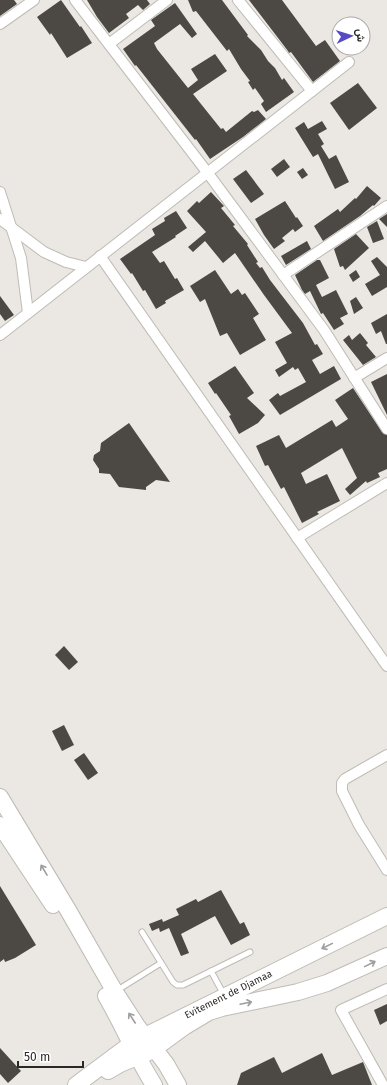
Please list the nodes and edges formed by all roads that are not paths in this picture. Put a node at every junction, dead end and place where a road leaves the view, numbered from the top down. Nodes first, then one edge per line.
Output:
1 (34, 0) edge
2 (75, 0) edge
3 (167, 0) edge
4 (238, 0) edge
5 (0, 24) edge
6 (109, 44) junction
7 (349, 62) dead end
8 (312, 91) junction
9 (208, 172) junction
10 (0, 192) edge
11 (387, 206) edge
12 (0, 219) edge
13 (11, 226) junction
14 (100, 256) junction
15 (86, 267) junction
16 (283, 275) junction
17 (28, 313) junction
18 (0, 335) edge
19 (387, 358) edge
20 (354, 378) junction
21 (387, 429) edge
22 (387, 483) edge
23 (297, 538) junction
24 (387, 666) edge
25 (387, 755) edge
26 (0, 797) edge
27 (0, 825) edge
28 (387, 870) edge
29 (387, 916) edge
30 (142, 932) dead end
31 (250, 952) dead end
32 (387, 956) edge
33 (161, 963) junction
34 (211, 971) junction
35 (387, 989) edge
36 (115, 992) junction
37 (225, 996) junction
38 (142, 1046) junction
39 (76, 1085) edge
40 (90, 1085) edge
41 (154, 1085) edge
42 (178, 1085) edge
43 (383, 1085) edge

1 - 5 street
2 - 6 street
3 - 6 street
4 - 8 street
6 - 9 street
7 - 8 street
8 - 9 street
9 - 14 street
9 - 16 street
10 - 13 street
11 - 16 street
12 - 13 street
13 - 15 street
13 - 17 street
14 - 15 street
14 - 23 street
15 - 17 street
16 - 20 street
17 - 18 street
19 - 20 street
20 - 21 street
22 - 23 street
23 - 24 street
25 - 28 street
36 -> 26 main road
27 - 38 main road
29 -> 37 main road, Evitement de Djamaa
30 - 33 lane
31 - 34 lane
38 -> 32 main road, Evitement de Djamaa
33 - 34 lane
33 - 36 lane
34 - 37 lane
35 - 43 street
38 -> 36 main road
37 - 38 main road, Evitement de Djamaa
38 - 39 main road, Evitement de Djamaa
38 - 40 main road, Evitement de Djamaa
38 - 41 main road
38 - 42 main road

